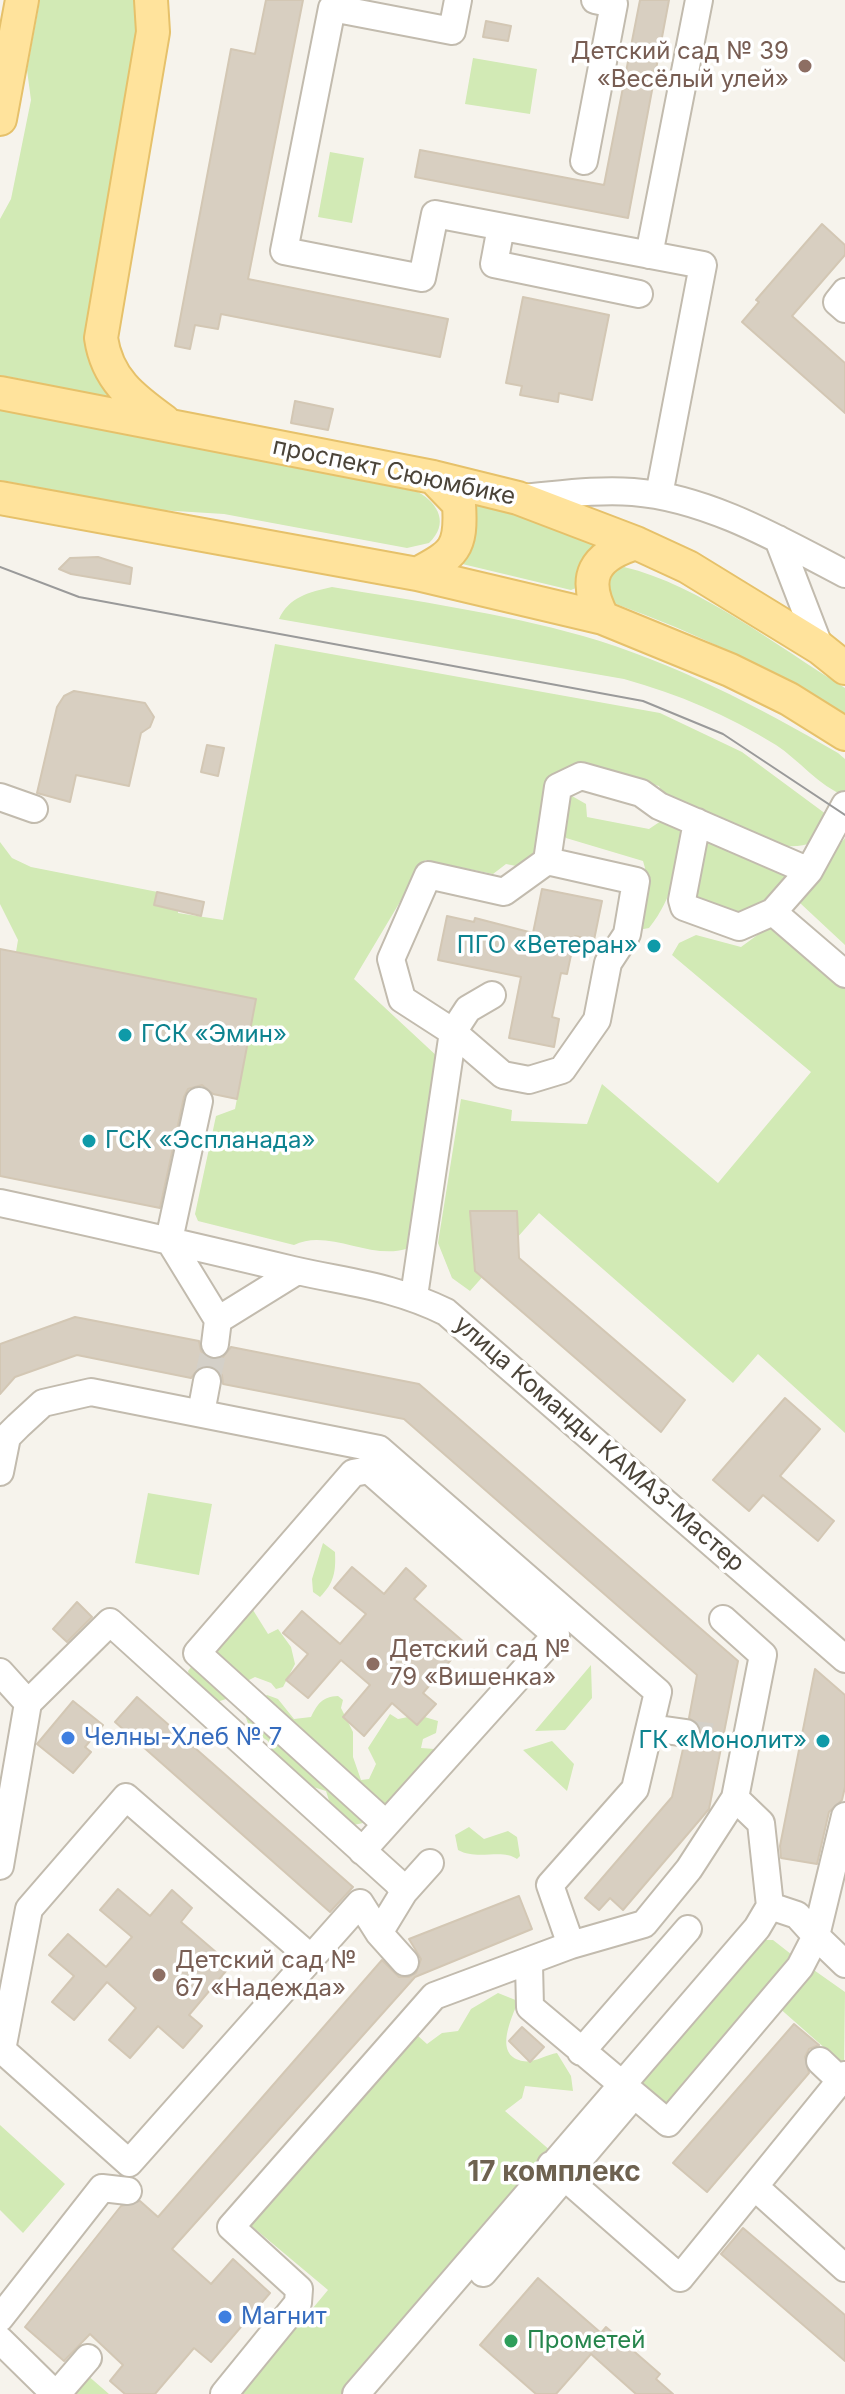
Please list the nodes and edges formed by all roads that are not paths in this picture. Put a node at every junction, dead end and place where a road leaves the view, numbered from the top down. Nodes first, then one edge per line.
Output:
1 (22, 0) edge
2 (151, 0) edge
3 (458, 0) edge
4 (595, 0) edge
5 (699, 0) edge
6 (0, 119) edge
7 (584, 161) dead end
8 (501, 227) junction
9 (649, 255) junction
10 (845, 292) edge
11 (639, 294) dead end
12 (845, 309) edge
13 (0, 393) edge
14 (170, 425) junction
15 (433, 477) junction
16 (659, 495) junction
17 (0, 498) edge
18 (518, 498) junction
19 (778, 539) junction
20 (636, 543) junction
21 (417, 574) junction
22 (845, 574) edge
23 (603, 618) junction
24 (820, 648) junction
25 (845, 668) edge
26 (845, 734) edge
27 (0, 797) edge
28 (845, 805) edge
29 (34, 809) dead end
30 (697, 822) junction
31 (547, 861) junction
32 (809, 871) junction
33 (773, 912) junction
34 (845, 974) edge
35 (492, 995) dead end
36 (453, 1032) junction
37 (199, 1101) dead end
38 (0, 1203) edge
39 (169, 1240) junction
40 (297, 1271) junction
41 (414, 1296) junction
42 (207, 1381) tunnel mouth
43 (201, 1413) junction
44 (0, 1472) edge
45 (723, 1619) dead end
46 (845, 1659) edge
47 (0, 1672) edge
48 (28, 1703) junction
49 (651, 1728) junction
50 (686, 1733) tunnel mouth
51 (735, 1798) junction
52 (6, 1806) edge
53 (845, 1816) edge
54 (386, 1824) junction
55 (362, 1851) junction
56 (430, 1863) dead end
57 (0, 1866) edge
58 (404, 1892) junction
59 (770, 1906) junction
60 (688, 1929) dead end
61 (379, 1933) junction
62 (816, 1936) junction
63 (571, 1945) junction
64 (845, 1945) edge
65 (310, 1957) junction
66 (529, 1964) junction
67 (845, 1964) edge
68 (434, 1996) junction
69 (581, 2052) junction
70 (820, 2061) dead end
71 (843, 2078) edge
72 (626, 2091) junction
73 (559, 2172) junction
74 (755, 2187) junction
75 (128, 2191) dead end
76 (845, 2268) edge
77 (0, 2318) edge
78 (0, 2340) edge
79 (88, 2358) dead end
80 (50, 2392) edge
81 (224, 2394) edge
82 (356, 2394) edge
83 (378, 2394) edge

1 - 6 main road
2 - 14 main road
3 - 8 street
4 - 7 street
5 - 9 street
8 - 9 street
8 - 11 street
9 - 16 street
10 - 12 street
13 - 14 main road, проспект Сююмбике
14 - 15 main road, проспект Сююмбике
15 - 18 main road, проспект Сююмбике
15 - 21 main road
16 - 18 street
16 - 19 street
17 - 21 main road
18 - 20 main road, проспект Сююмбике
19 - 22 street
19 - 24 street
20 - 23 main road
20 - 24 main road, проспект Сююмбике
21 - 23 main road
23 - 26 main road
24 - 25 main road, проспект Сююмбике
27 - 29 street
28 - 32 street
30 - 31 street
30 - 32 street
30 - 33 street
31 - 36 street
31 - 36 street
32 - 33 street
33 - 34 street
35 - 36 street
36 - 41 street
37 - 39 street
38 - 39 street, улица Команды КАМАЗ-Мастер
39 - 40 street, улица Команды КАМАЗ-Мастер
39 - 40 street
40 - 41 street, улица Команды КАМАЗ-Мастер
41 - 46 street, улица Команды КАМАЗ-Мастер
42 - 43 street
43 - 44 street
43 - 49 street
45 - 51 street
47 - 48 street
48 - 52 street
48 - 55 street
49 - 50 street
49 - 63 street
51 - 59 street
51 - 63 street
52 - 57 street
53 - 62 street
54 - 54 street
54 - 55 street
55 - 58 street
56 - 58 street
58 - 61 street
59 - 62 street
59 - 72 street
60 - 69 street
61 - 65 street
61 - 68 street
62 - 64 street
62 - 67 street
62 - 72 street
63 - 66 street
65 - 65 street
66 - 68 street
66 - 69 street
68 - 81 street
69 - 72 street
70 - 71 street
71 - 74 street
72 - 73 street
73 - 74 street
73 - 82 street
73 - 83 street
74 - 76 street
75 - 77 street
78 - 80 street
79 - 80 street

